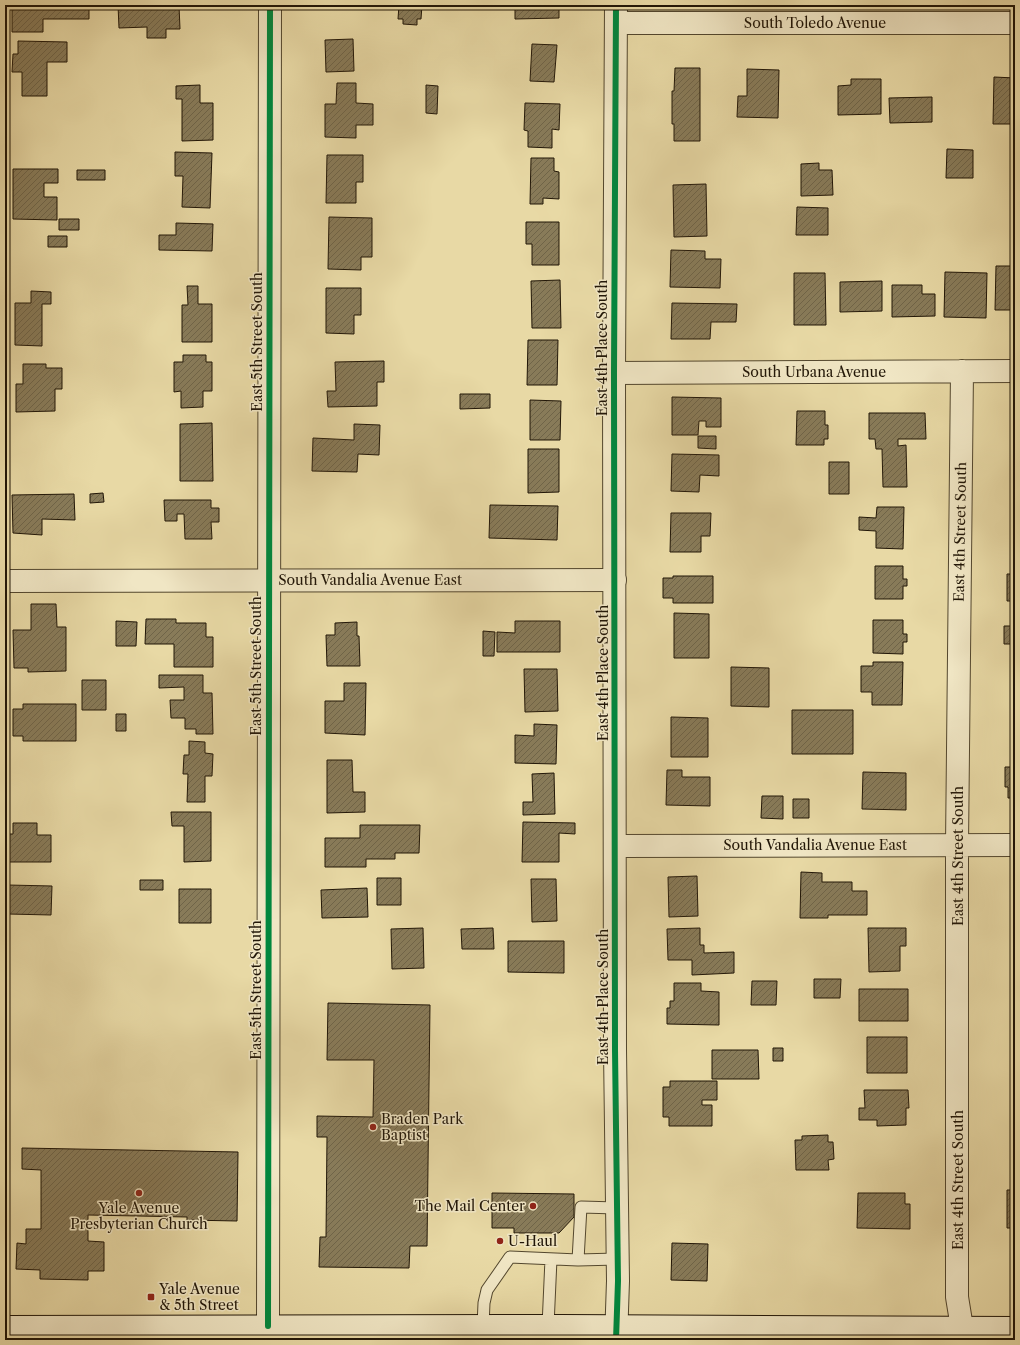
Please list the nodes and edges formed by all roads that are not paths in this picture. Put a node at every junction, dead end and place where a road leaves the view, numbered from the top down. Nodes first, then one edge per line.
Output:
1 (270, 5) edge
2 (616, 14) edge
3 (1015, 23) edge
4 (962, 371) junction
5 (1015, 371) edge
6 (614, 373) junction
7 (615, 580) junction
8 (5, 581) edge
9 (269, 581) junction
10 (957, 845) junction
11 (1015, 845) edge
12 (615, 846) junction
13 (617, 1208) junction
14 (550, 1259) junction
15 (617, 1259) junction
16 (578, 1260) junction
17 (268, 1326) junction
18 (483, 1326) junction
19 (548, 1326) junction
20 (5, 1327) edge
21 (1015, 1328) edge
22 (616, 1334) edge
23 (963, 1334) edge

1 - 9 street, East 5th Street South
2 - 3 street, South Toledo Avenue
2 - 6 street, East 4th Place South
4 - 5 street, South Urbana Avenue
4 - 6 street, South Urbana Avenue
4 - 10 street, East 4th Street South
6 - 7 street, East 4th Place South
7 - 9 street, South Vandalia Avenue East
7 - 12 street, East 4th Place South
8 - 9 street, South Vandalia Avenue East
9 - 17 street, East 5th Street South
10 - 11 street, South Vandalia Avenue East
10 - 12 street, South Vandalia Avenue East
10 - 23 street, East 4th Street South
12 - 13 street, East 4th Place South
13 - 15 street, East 4th Place South
13 - 16 lane
14 - 16 lane
14 - 18 lane
14 - 19 lane
15 - 16 lane
15 - 22 street, East 4th Place South
17 - 18 street
17 - 20 street
18 - 19 street
19 - 22 street
21 - 23 street
22 - 23 street

